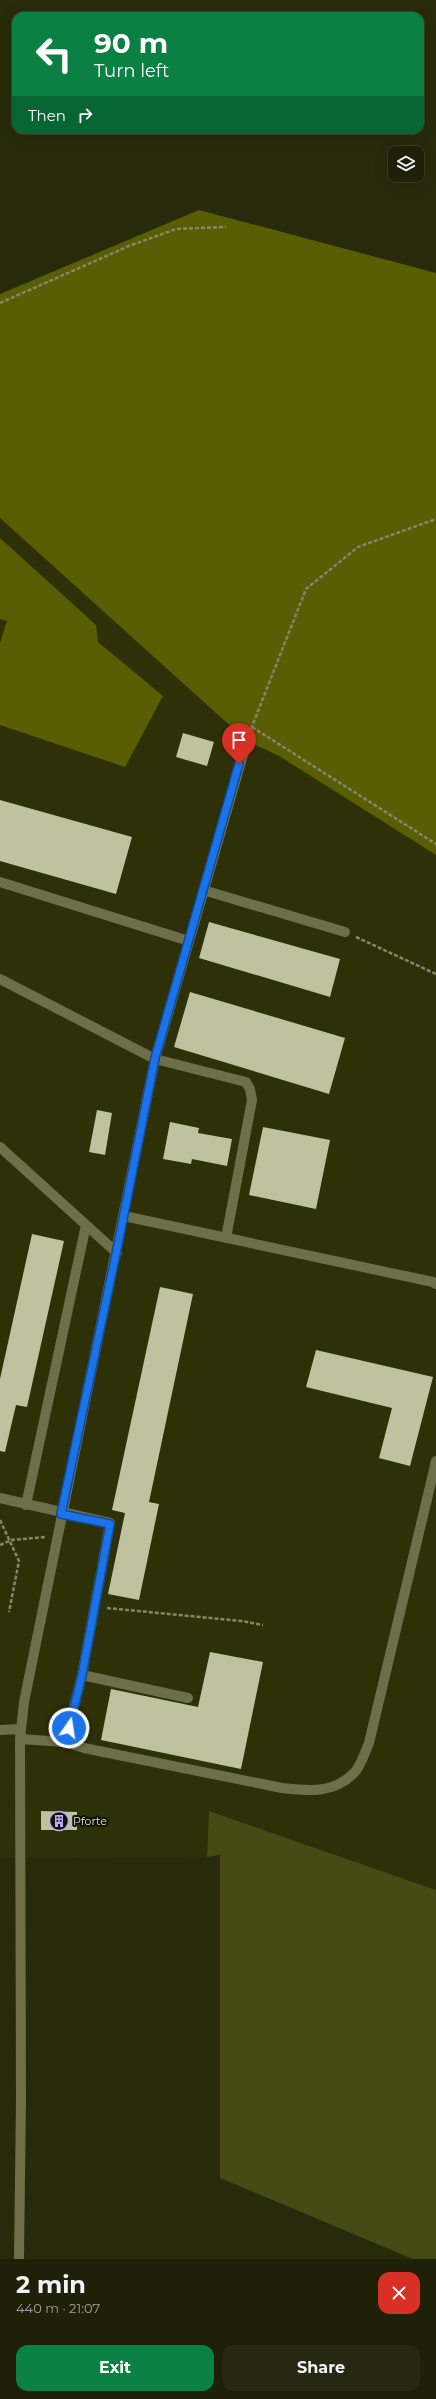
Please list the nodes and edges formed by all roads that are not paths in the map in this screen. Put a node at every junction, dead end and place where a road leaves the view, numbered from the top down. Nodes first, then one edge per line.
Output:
1 (247, 741) road end
2 (0, 882) edge
3 (203, 890) junction
4 (345, 932) road end
5 (189, 940) junction
6 (0, 979) edge
7 (155, 1058) junction
8 (0, 1147) edge
9 (124, 1216) junction
10 (86, 1225) junction
11 (226, 1238) junction
12 (116, 1254) junction
13 (435, 1280) edge
14 (436, 1461) edge
15 (0, 1498) edge
16 (26, 1505) junction
17 (61, 1514) junction
18 (82, 1675) junction
19 (188, 1698) dead end
20 (0, 1730) edge
21 (20, 1734) junction
22 (66, 1742) junction
23 (19, 2259) edge

1 - 3 street
2 - 5 street
3 - 4 street
3 - 5 street
5 - 7 street
6 - 7 street
7 - 9 street
7 - 11 street
8 - 10 street
9 - 11 street
9 - 12 street
10 - 12 street
10 - 16 street
11 - 13 street
12 - 17 street
14 - 22 street
15 - 16 street
16 - 17 street
17 - 18 street
17 - 21 street
18 - 19 street
18 - 22 street
20 - 21 street
21 - 22 street
21 - 23 street

